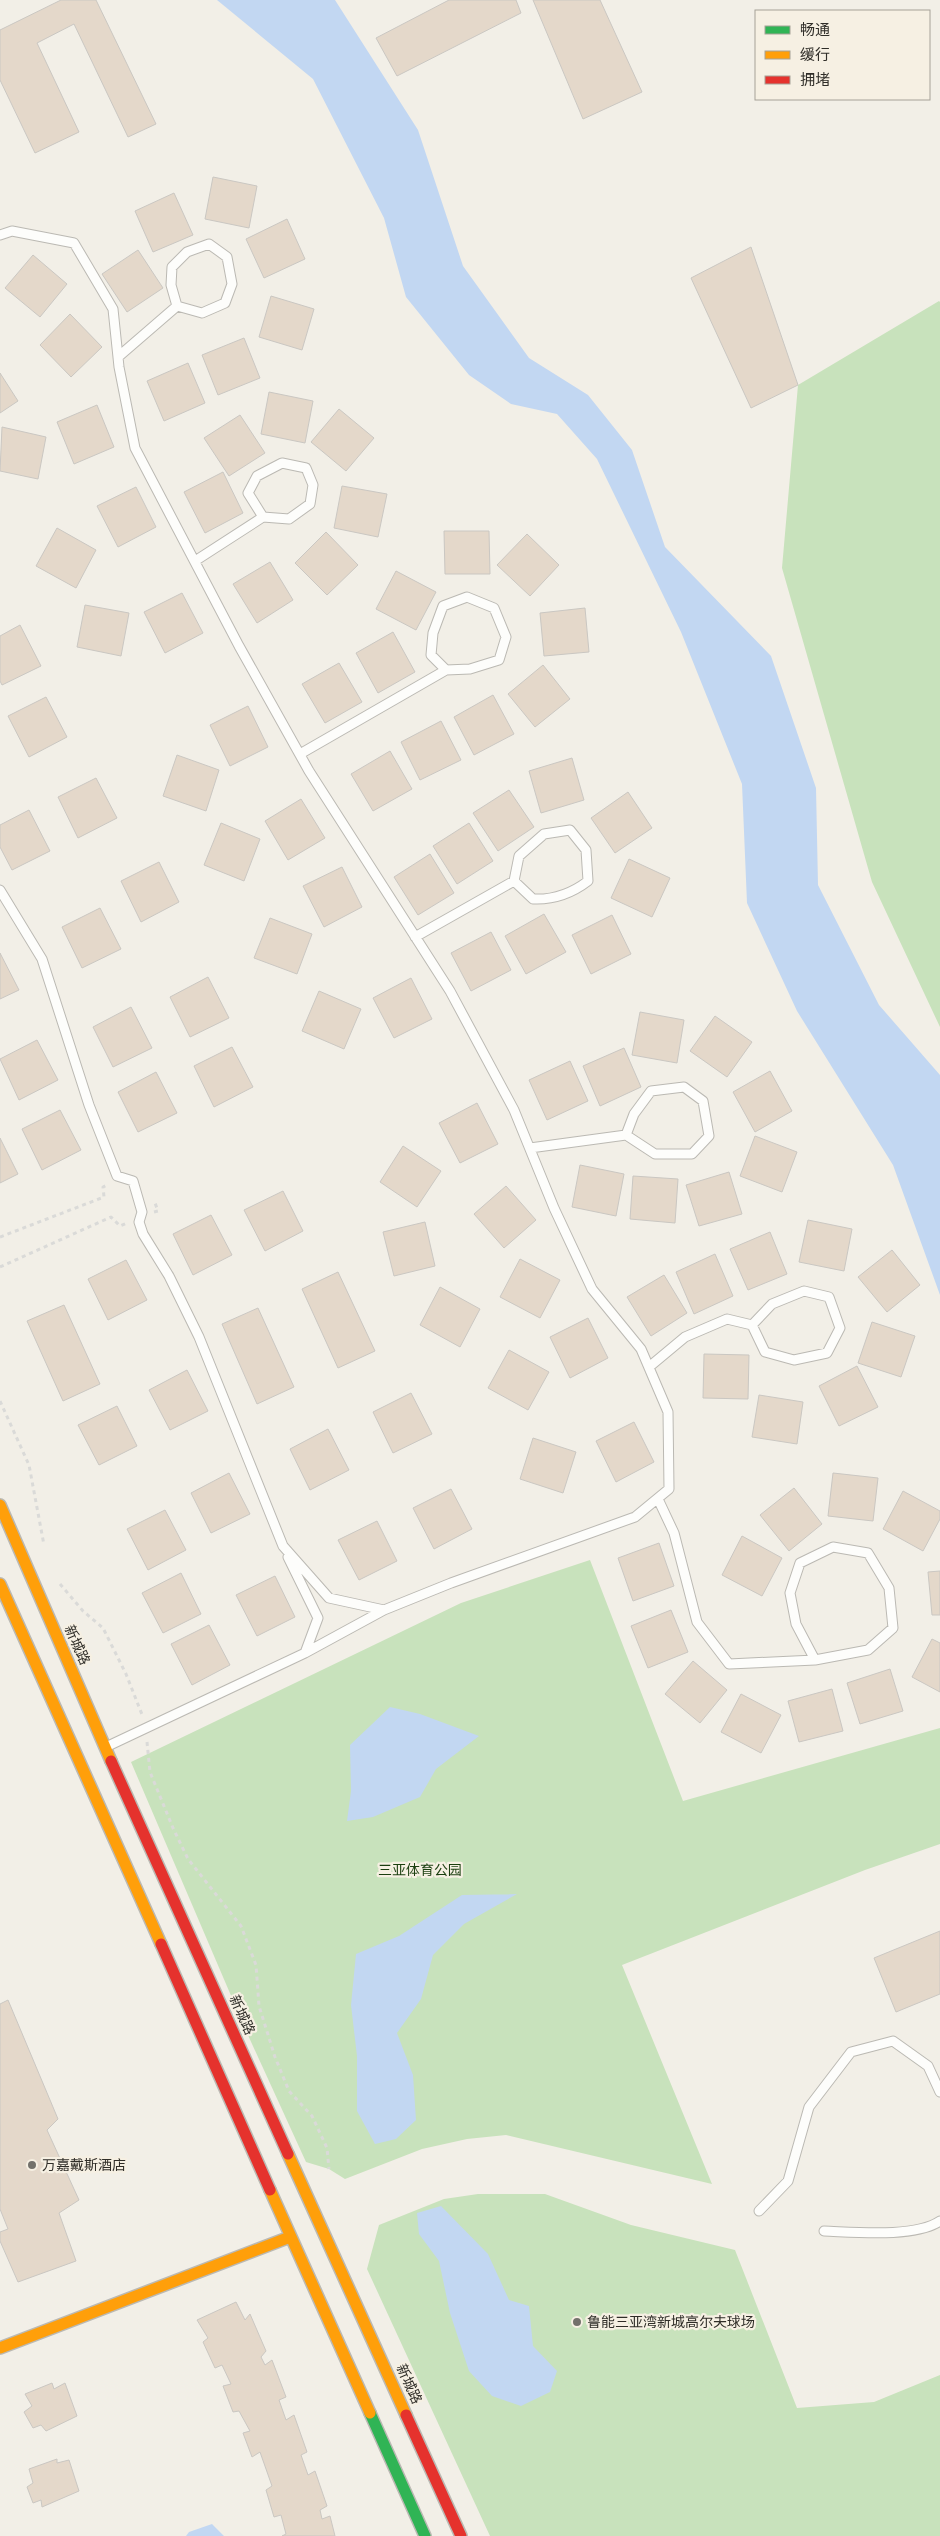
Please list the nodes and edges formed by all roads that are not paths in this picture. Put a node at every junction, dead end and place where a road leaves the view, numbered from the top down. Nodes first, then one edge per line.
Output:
1 (0, 236) edge
2 (177, 306) junction
3 (118, 357) junction
4 (263, 517) junction
5 (195, 561) junction
6 (446, 670) junction
7 (300, 754) junction
8 (514, 881) junction
9 (0, 890) edge
10 (415, 937) junction
11 (626, 1135) junction
12 (530, 1148) junction
13 (752, 1325) junction
14 (649, 1366) junction
15 (658, 1498) junction
16 (0, 1505) edge
17 (283, 1546) junction
18 (0, 1584) edge
19 (384, 1610) junction
20 (305, 1653) junction
21 (815, 1660) junction
22 (105, 1747) junction
23 (940, 2092) edge
24 (759, 2211) dead end
25 (940, 2222) edge
26 (824, 2231) dead end
27 (290, 2237) junction
28 (0, 2348) edge
29 (426, 2536) edge
30 (460, 2536) edge

1 - 3 lane
2 - 2 lane
2 - 3 lane
3 - 5 lane
4 - 4 lane
4 - 5 lane
5 - 7 lane
6 - 6 lane
6 - 7 lane
7 - 10 lane
8 - 8 lane
8 - 10 lane
9 - 17 lane
10 - 12 lane
11 - 11 lane
11 - 12 lane
12 - 14 lane
13 - 13 lane
13 - 14 lane
14 - 15 lane
15 - 19 lane
15 - 21 lane
16 - 22 main road, 新城路
17 - 19 lane
17 - 20 lane
18 - 27 main road
19 - 20 lane
20 - 22 lane
21 - 21 lane
22 - 30 main road, 新城路
23 - 24 lane
25 - 26 lane
27 - 28 main road
27 - 29 main road

